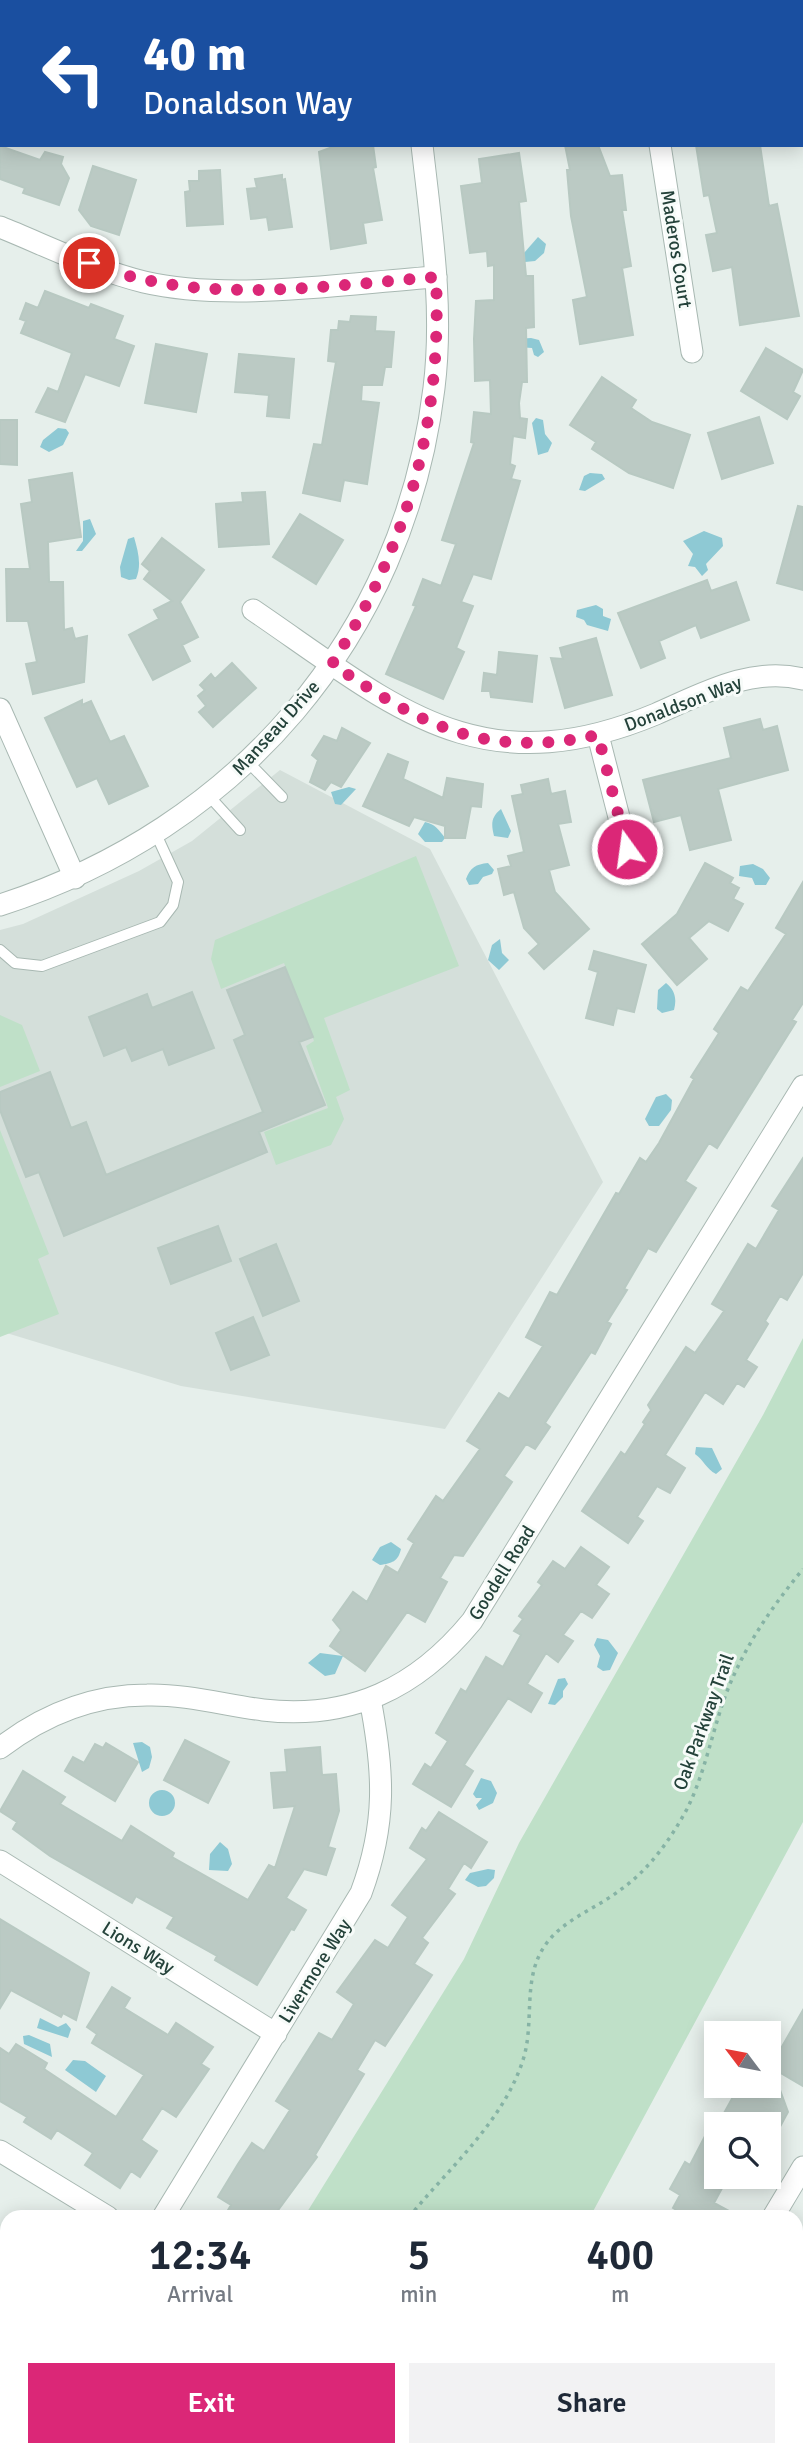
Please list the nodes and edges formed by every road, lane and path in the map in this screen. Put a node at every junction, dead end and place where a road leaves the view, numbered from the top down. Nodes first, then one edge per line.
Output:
1 (422, 147) edge
2 (660, 147) edge
3 (0, 227) edge
4 (436, 277) junction
5 (692, 352) dead end
6 (253, 610) dead end
7 (332, 664) junction
8 (803, 679) edge
9 (0, 709) edge
10 (598, 735) junction
11 (249, 762) junction
12 (210, 797) junction
13 (282, 797) dead end
14 (240, 830) dead end
15 (156, 834) junction
16 (633, 872) dead end
17 (75, 878) junction
18 (0, 905) edge
19 (0, 950) edge
20 (803, 1086) edge
21 (803, 1569) edge
22 (370, 1699) junction
23 (0, 1748) edge
24 (0, 1861) edge
25 (276, 2034) junction
26 (0, 2151) edge
27 (803, 2167) edge
28 (97, 2210) edge
29 (167, 2210) edge
30 (415, 2210) edge
31 (778, 2210) edge

1 - 4 street, Manseau Drive
2 - 5 street, Maderos Court
3 - 4 street
4 - 7 street, Manseau Drive
6 - 7 street, Donaldson Way
7 - 10 street, Donaldson Way
7 - 11 street, Manseau Drive
8 - 10 street, Donaldson Way
9 - 17 street
10 - 16 street
11 - 12 street, Manseau Drive
11 - 13 lane
12 - 14 lane
12 - 15 street, Manseau Drive
15 - 17 street, Manseau Drive
15 - 19 lane
17 - 18 street, Manseau Drive
20 - 22 street, Goodell Road
21 - 30 path, Oak Parkway Trail
22 - 23 street, Goodell Road
22 - 25 street, Livermore Way
24 - 25 street, Lions Way
25 - 29 street, Livermore Way
26 - 28 street
27 - 31 street

